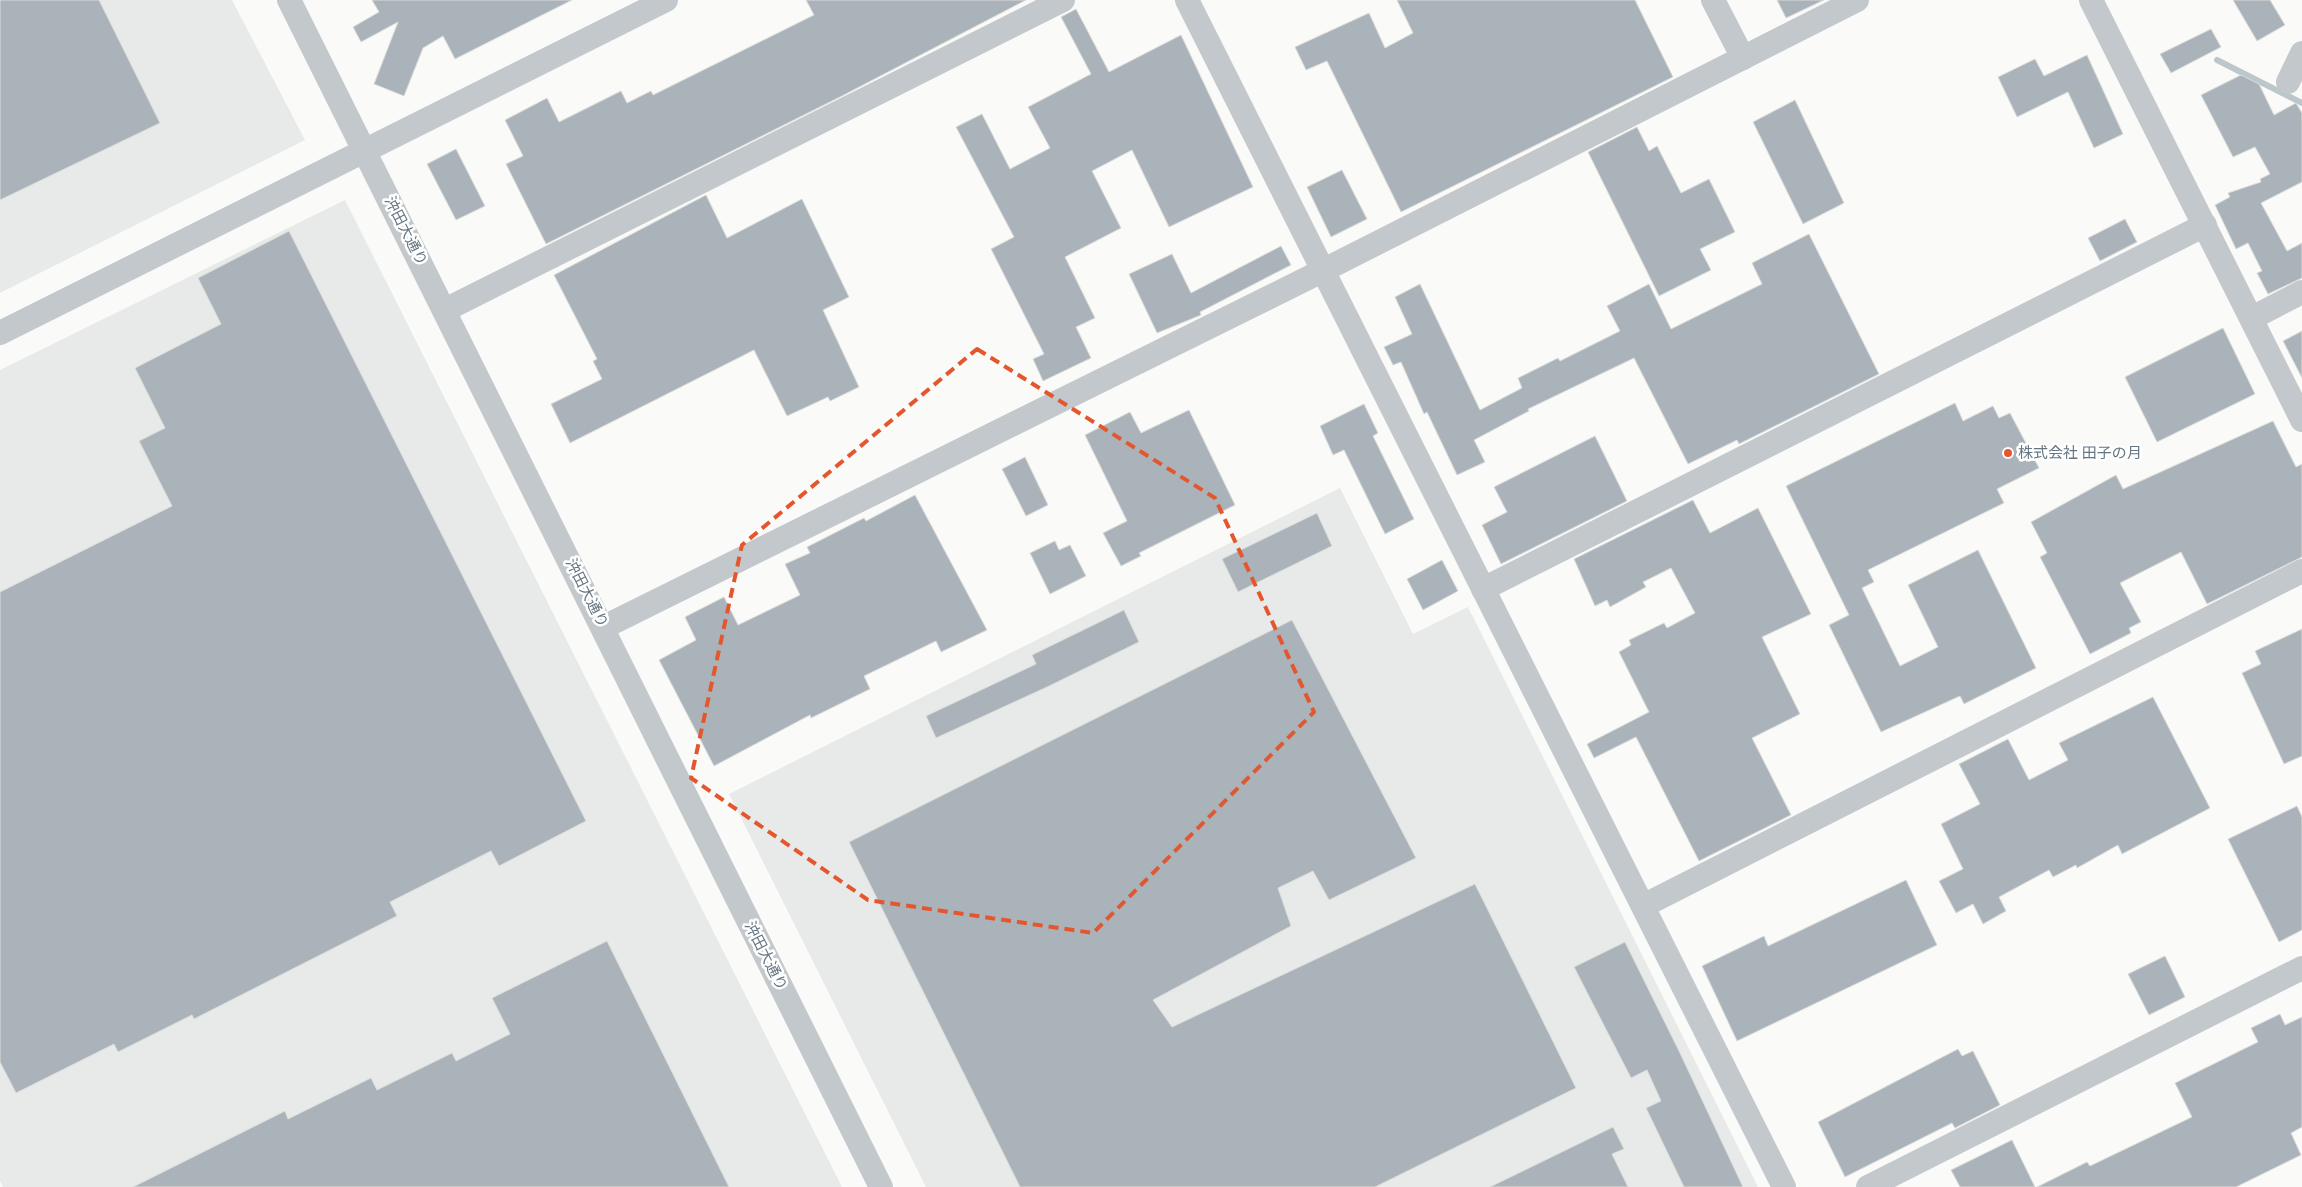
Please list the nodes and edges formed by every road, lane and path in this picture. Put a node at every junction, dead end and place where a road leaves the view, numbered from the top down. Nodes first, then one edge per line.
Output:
1 (289, 0) edge
2 (666, 0) edge
3 (1064, 0) edge
4 (1187, 0) edge
5 (1713, 0) edge
6 (1857, 0) edge
7 (2091, 0) edge
8 (2302, 53) edge
9 (1743, 58) junction
10 (2288, 82) dead end
11 (365, 151) junction
12 (2205, 226) junction
13 (1322, 271) junction
14 (2302, 292) edge
15 (445, 310) junction
16 (2252, 318) junction
17 (0, 334) edge
18 (2302, 418) edge
19 (2302, 572) edge
20 (1482, 589) junction
21 (604, 627) junction
22 (1643, 906) junction
23 (2302, 968) edge
24 (881, 1187) edge
25 (1784, 1187) edge
26 (1868, 1187) edge

1 - 11 street, 沖田大通り
2 - 11 street
3 - 15 street
4 - 13 street
5 - 9 street
6 - 9 street
7 - 12 street
8 - 10 street
9 - 13 street
11 - 15 street, 沖田大通り
11 - 17 street
12 - 16 street
12 - 20 street
13 - 20 street
13 - 21 street
14 - 16 street
15 - 21 street, 沖田大通り
16 - 18 street
19 - 22 street
20 - 22 street
21 - 24 street, 沖田大通り
22 - 25 street
23 - 26 street

